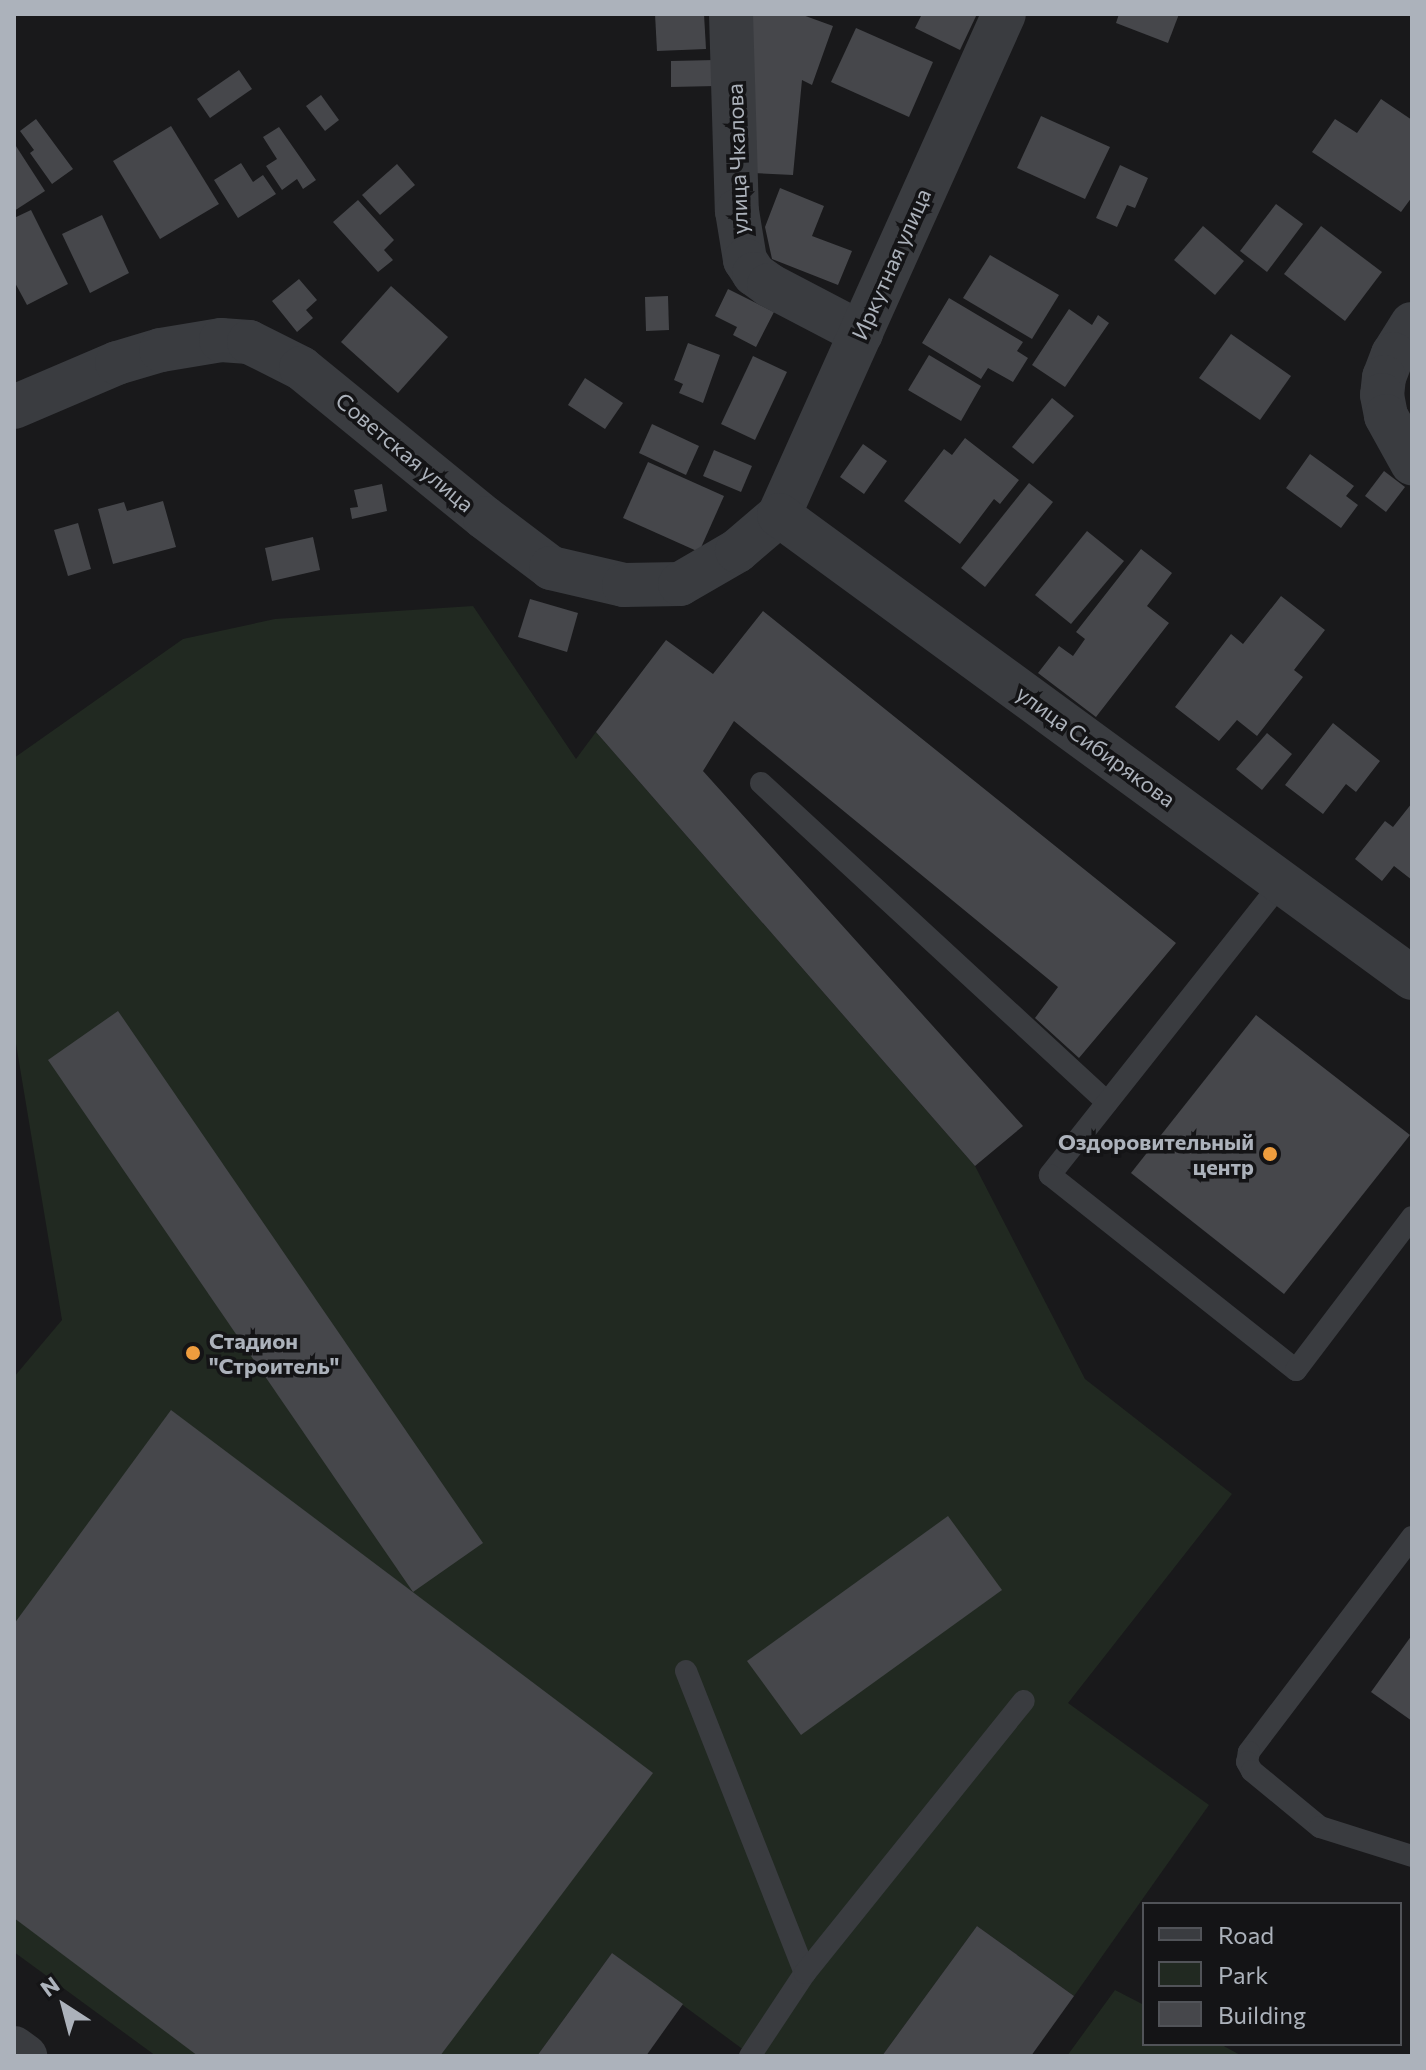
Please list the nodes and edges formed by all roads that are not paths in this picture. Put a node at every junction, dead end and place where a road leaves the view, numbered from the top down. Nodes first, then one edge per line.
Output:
1 (731, 14) edge
2 (1004, 14) edge
3 (1412, 324) edge
4 (861, 333) junction
5 (14, 407) edge
6 (1412, 463) edge
7 (779, 515) junction
8 (761, 783) dead end
9 (1282, 882) junction
10 (1412, 978) edge
11 (1107, 1102) junction
12 (1412, 1217) edge
13 (1412, 1537) edge
14 (686, 1671) dead end
15 (1024, 1701) dead end
16 (1412, 1856) edge
17 (805, 1973) junction
18 (14, 2048) edge
19 (25, 2056) edge
20 (750, 2056) edge

1 - 4 street, улица Чкалова
2 - 4 street, Иркутная улица
3 - 6 street
4 - 7 street, Иркутная улица
5 - 7 street, Советская улица
7 - 9 street, улица Сибирякова
8 - 11 lane
9 - 10 street, улица Сибирякова
9 - 11 lane
11 - 12 lane
13 - 16 lane
14 - 17 lane
15 - 17 lane
17 - 20 lane
18 - 19 street

